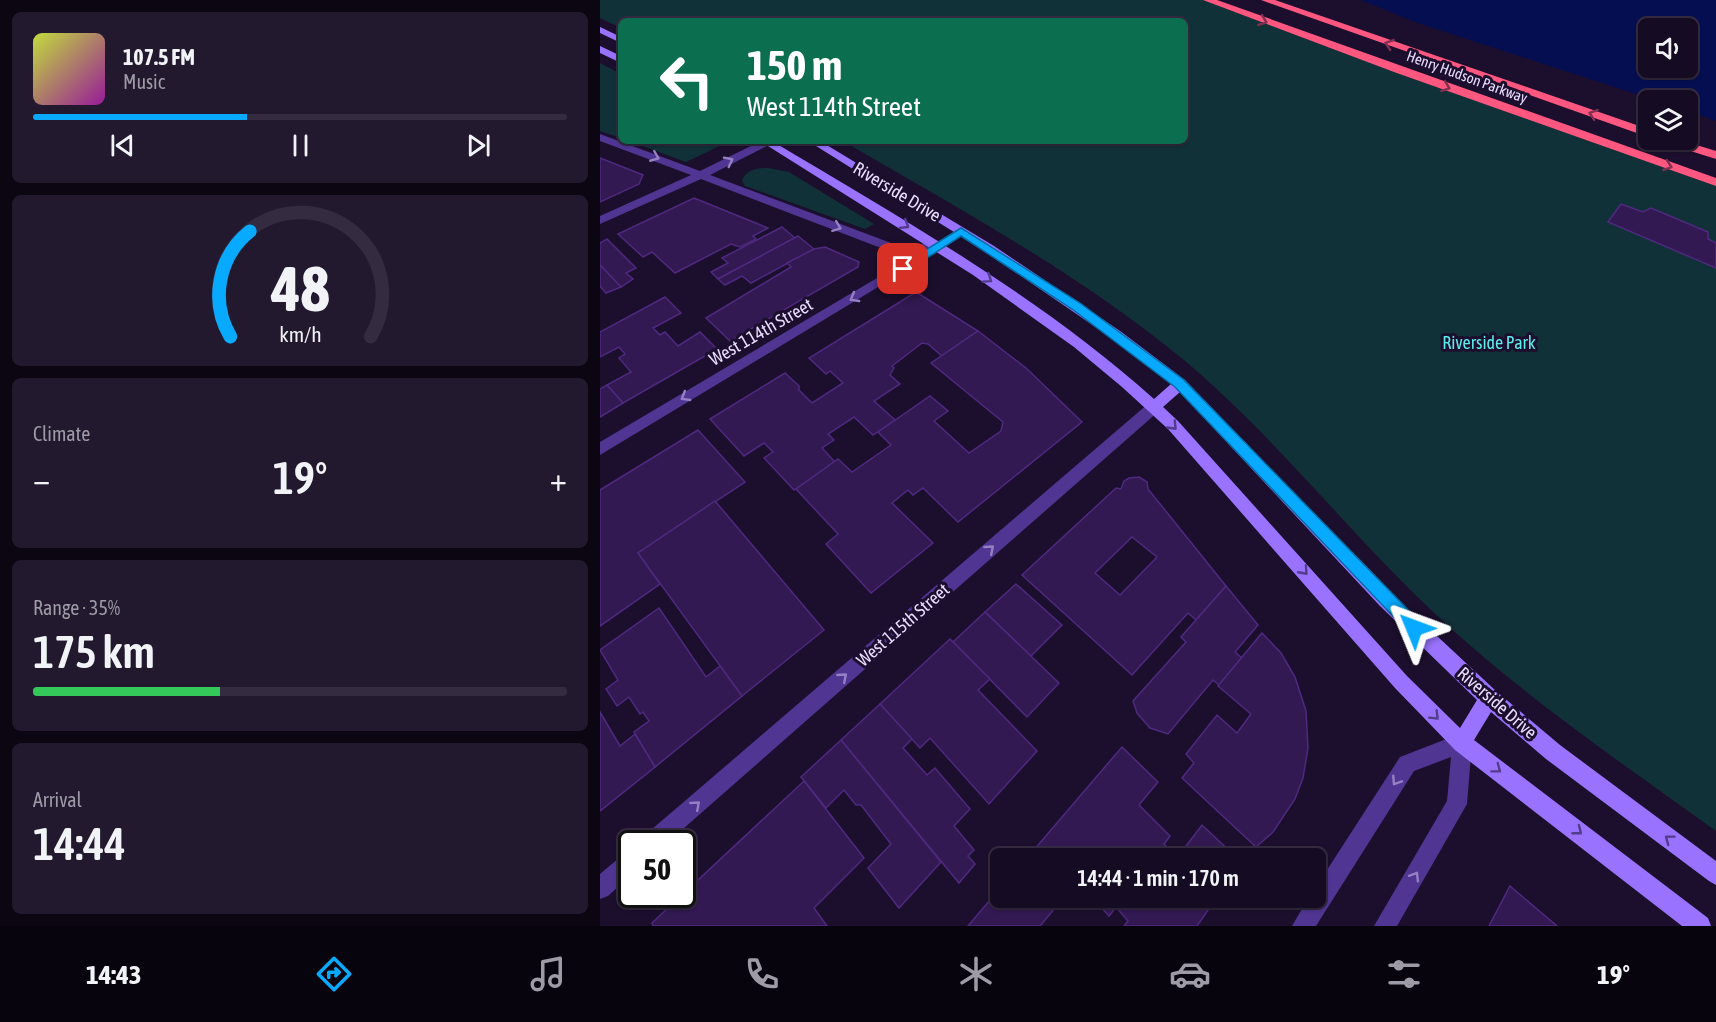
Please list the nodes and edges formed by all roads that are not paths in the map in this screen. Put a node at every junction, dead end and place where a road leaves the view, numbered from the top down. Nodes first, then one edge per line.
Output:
1 (1208, 0) edge
2 (1266, 0) edge
3 (600, 30) edge
4 (618, 39) edge
5 (600, 50) edge
6 (618, 59) edge
7 (1638, 130) edge
8 (600, 136) edge
9 (618, 143) edge
10 (621, 144) edge
11 (761, 144) edge
12 (772, 144) edge
13 (818, 144) edge
14 (1698, 149) edge
15 (1716, 155) edge
16 (701, 175) junction
17 (1716, 182) edge
18 (600, 220) edge
19 (961, 231) junction
20 (940, 246) junction
21 (1180, 384) junction
22 (1154, 407) junction
23 (600, 449) edge
24 (1489, 698) junction
25 (1462, 743) junction
26 (666, 830) edge
27 (618, 872) edge
28 (1716, 874) edge
29 (600, 888) edge
30 (1304, 926) edge
31 (1385, 926) edge
32 (1700, 926) edge

1 -> 17 highway, Henry Hudson Parkway
7 -> 2 highway, Henry Hudson Parkway
3 - 4 main road
5 - 6 main road
8 -> 9 street, Riverside Drive
10 -> 16 street, Riverside Drive
16 -> 11 street
12 -> 20 main road, Riverside Drive
13 - 19 main road, Riverside Drive
14 - 15 highway
16 - 18 street
16 -> 20 street, Riverside Drive
19 - 20 main road
19 - 21 main road, Riverside Drive
20 -> 22 main road, Riverside Drive
20 -> 23 street, West 114th Street
21 - 22 main road
21 - 24 main road, Riverside Drive
22 -> 25 main road, Riverside Drive
26 -> 22 street, West 115th Street
24 - 25 main road
28 -> 24 main road, Riverside Drive
25 -> 30 street
31 -> 25 street
25 -> 32 main road, Riverside Drive
27 - 29 street

